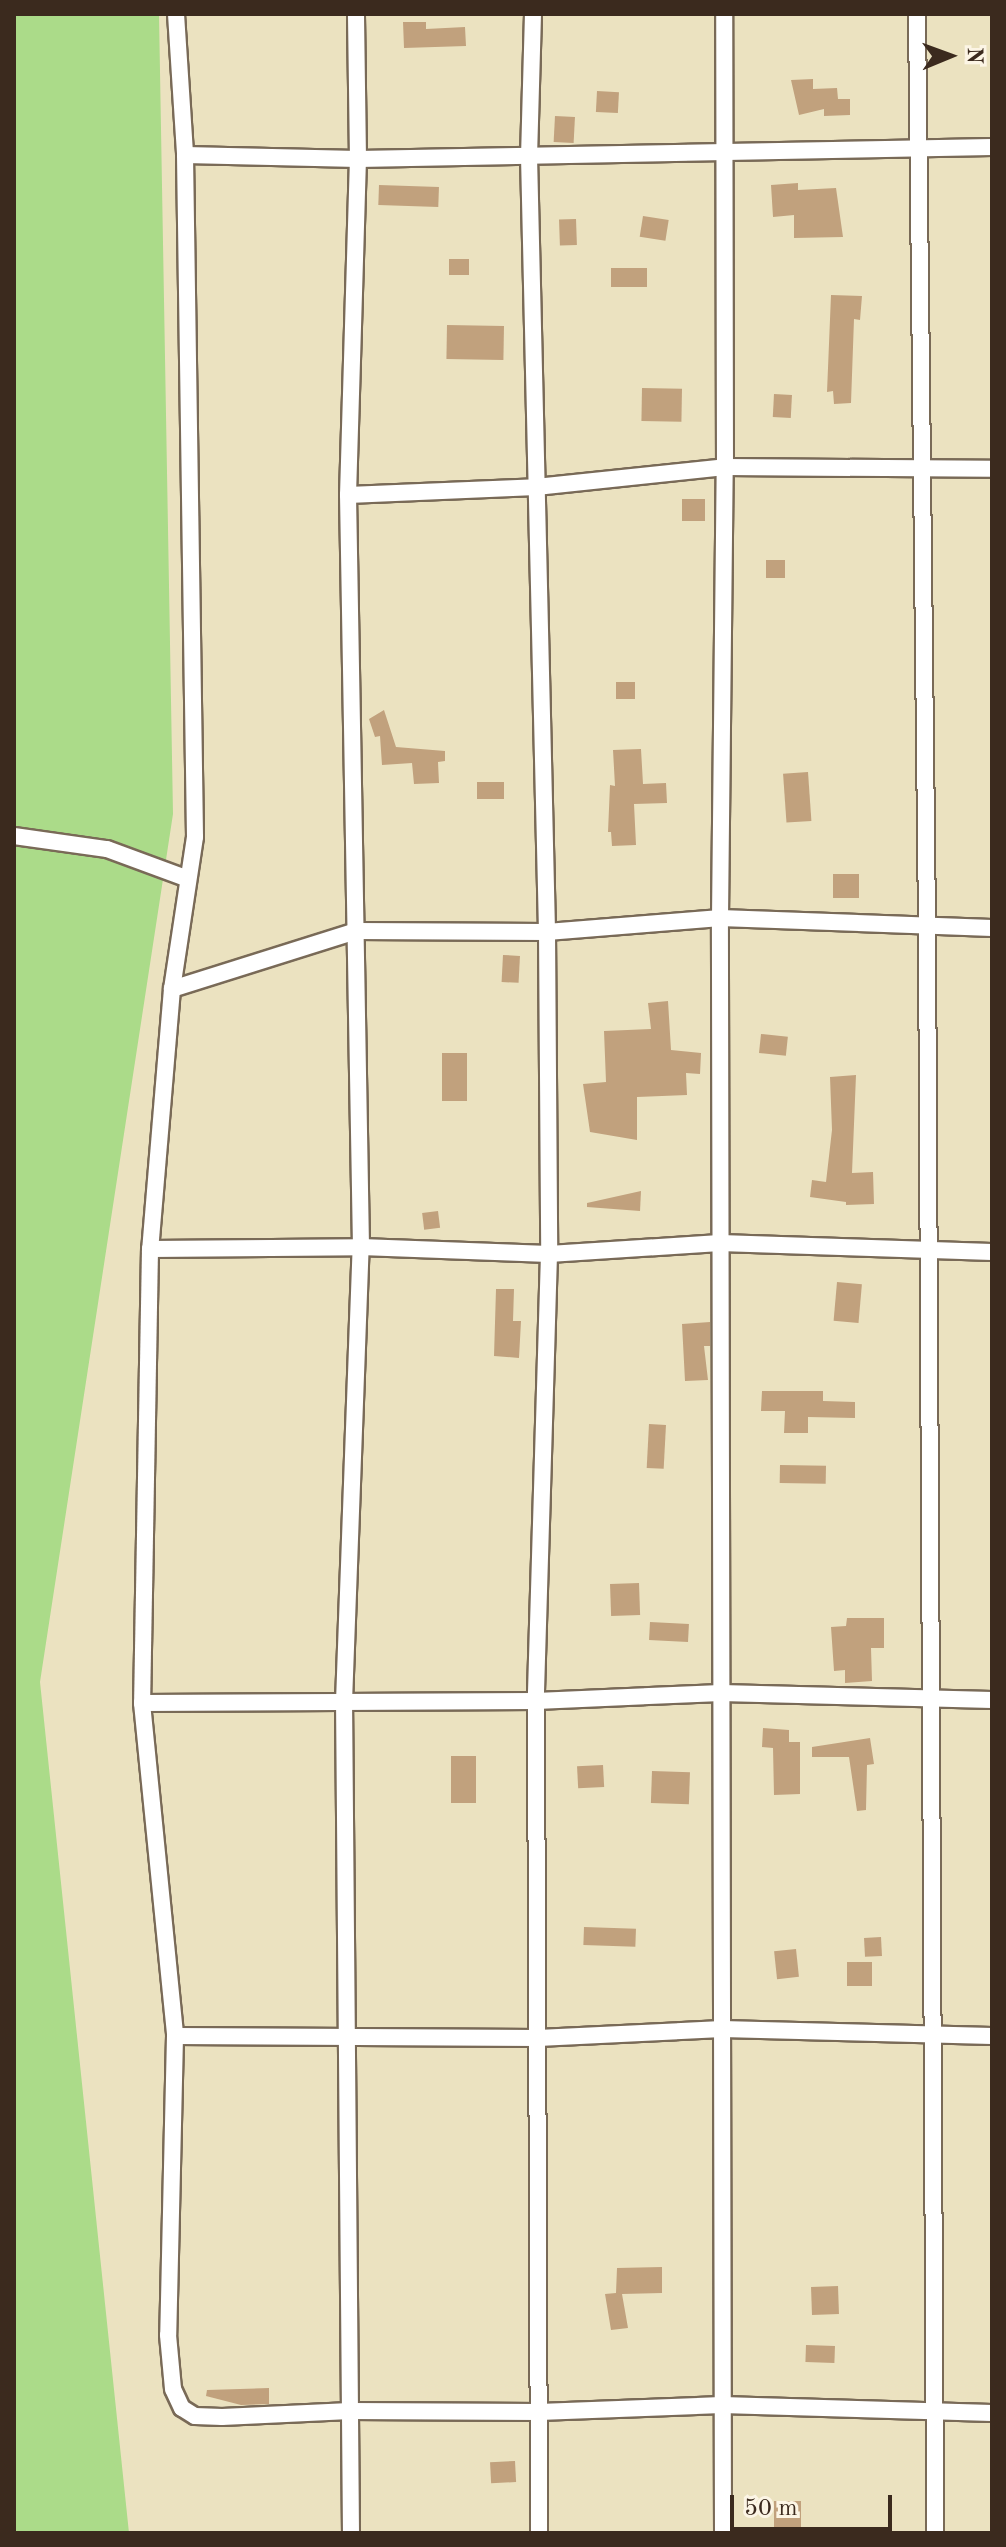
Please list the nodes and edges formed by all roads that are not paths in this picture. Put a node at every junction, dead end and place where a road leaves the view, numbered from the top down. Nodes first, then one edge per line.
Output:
1 (176, 14) edge
2 (356, 14) edge
3 (533, 14) edge
4 (724, 14) edge
5 (917, 14) edge
6 (992, 147) edge
7 (920, 149) junction
8 (725, 150) junction
9 (185, 155) junction
10 (529, 156) junction
11 (358, 159) junction
12 (725, 467) junction
13 (923, 468) junction
14 (992, 469) edge
15 (536, 487) junction
16 (348, 495) junction
17 (14, 836) edge
18 (188, 879) junction
19 (720, 918) junction
20 (927, 928) junction
21 (992, 928) edge
22 (356, 931) junction
23 (547, 932) junction
24 (172, 989) junction
25 (720, 1243) junction
26 (361, 1247) junction
27 (150, 1249) junction
28 (929, 1252) junction
29 (992, 1252) edge
30 (549, 1254) junction
31 (721, 1693) junction
32 (931, 1700) junction
33 (992, 1700) edge
34 (536, 1701) junction
35 (344, 1702) junction
36 (142, 1703) junction
37 (722, 2029) junction
38 (175, 2036) junction
39 (932, 2036) junction
40 (992, 2036) edge
41 (538, 2038) junction
42 (347, 2039) junction
43 (722, 2405) junction
44 (350, 2411) junction
45 (539, 2412) junction
46 (934, 2413) junction
47 (992, 2413) edge
48 (351, 2533) edge
49 (539, 2533) edge
50 (723, 2533) edge
51 (935, 2533) edge

1 - 9 street
2 - 11 street
3 - 10 street
4 - 8 street
5 - 7 street
6 - 7 street
7 - 8 street
7 - 13 street
8 - 10 street
8 - 12 street
9 - 11 street
9 - 18 street
10 - 11 street
10 - 15 street
11 - 16 street
12 - 13 street
12 - 15 street
12 - 19 street
13 - 14 street
13 - 20 street
15 - 16 street
15 - 23 street
16 - 22 street
17 - 18 street
18 - 24 street
19 - 20 street
19 - 23 street
19 - 25 street
20 - 21 street
20 - 28 street
22 - 23 street
22 - 24 street
22 - 26 street
23 - 30 street
24 - 27 street
25 - 28 street
25 - 30 street
25 - 31 street
26 - 27 street
26 - 30 street
26 - 35 street
27 - 36 street
28 - 29 street
28 - 32 street
30 - 34 street
31 - 32 street
31 - 34 street
31 - 37 street
32 - 33 street
32 - 39 street
34 - 35 street
34 - 41 street
35 - 36 street
35 - 42 street
36 - 38 street
37 - 39 street
37 - 41 street
37 - 43 street
38 - 42 street
38 - 44 street
39 - 40 street
39 - 46 street
41 - 42 street
41 - 45 street
42 - 44 street
43 - 45 street
43 - 46 street
43 - 50 street
44 - 45 street
44 - 48 street
45 - 49 street
46 - 47 street
46 - 51 street

